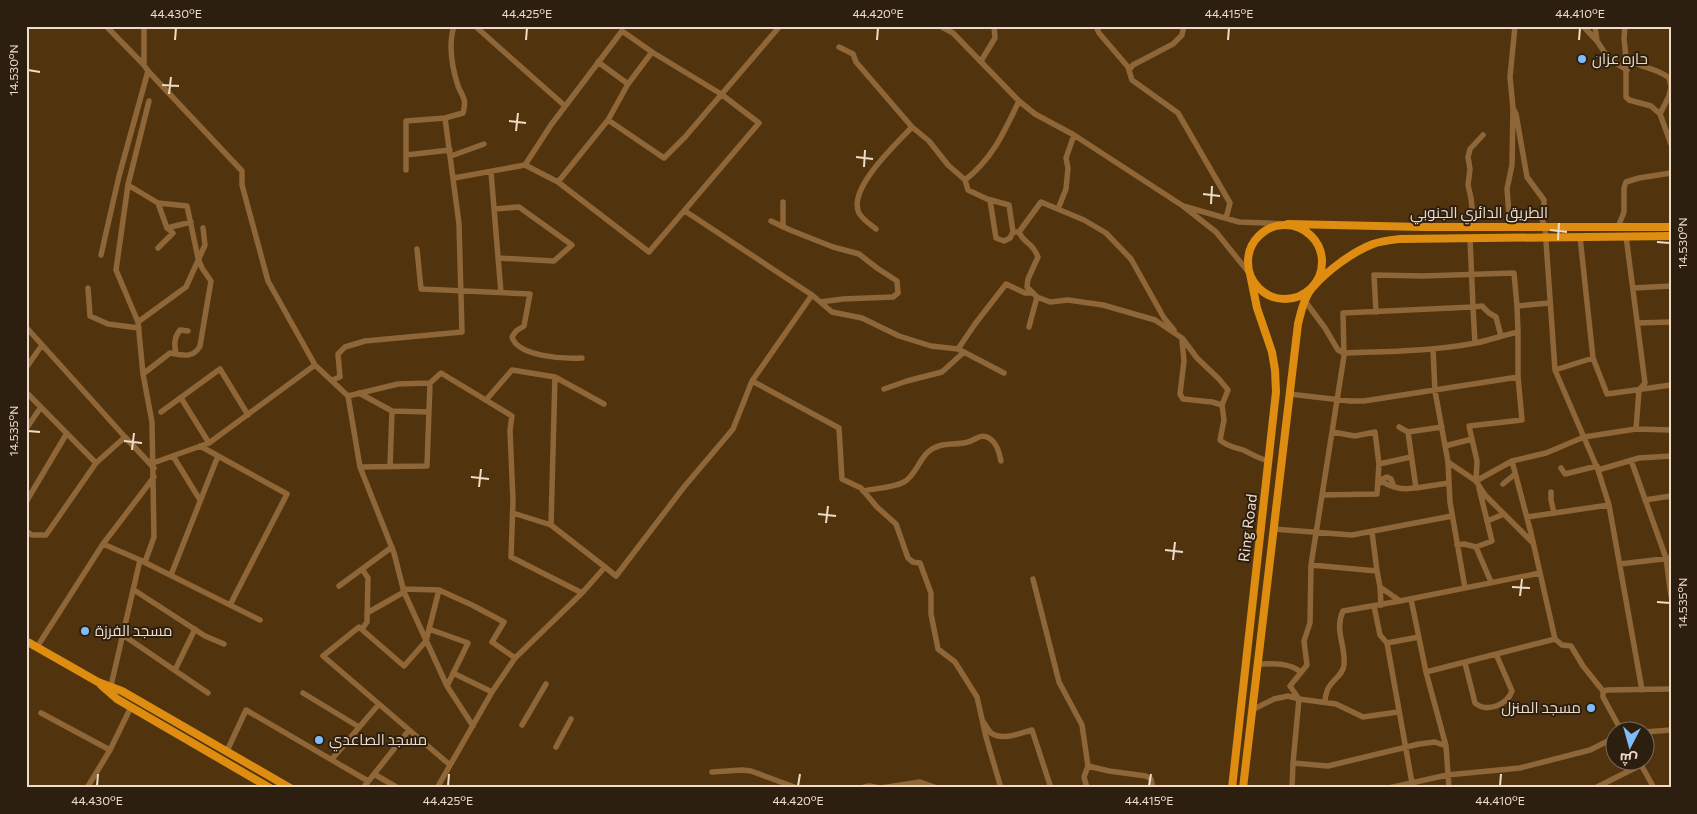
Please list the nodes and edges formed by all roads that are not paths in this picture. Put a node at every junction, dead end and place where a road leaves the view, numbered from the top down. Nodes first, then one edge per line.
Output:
1 (106, 26) edge
2 (144, 26) edge
3 (454, 26) edge
4 (474, 26) edge
5 (617, 26) edge
6 (780, 26) edge
7 (940, 26) edge
8 (994, 26) edge
9 (1096, 26) edge
10 (1184, 26) edge
11 (1515, 26) edge
12 (1583, 26) edge
13 (1595, 26) edge
14 (1625, 26) edge
15 (622, 31) junction
16 (1597, 41) junction
17 (839, 47) dead end
18 (652, 52) junction
19 (1626, 57) junction
20 (981, 61) junction
21 (598, 62) junction
22 (144, 64) junction
23 (1129, 70) junction
24 (1627, 70) junction
25 (148, 71) junction
26 (628, 84) junction
27 (1671, 86) edge
28 (721, 94) junction
29 (150, 101) dead end
30 (1019, 101) junction
31 (565, 106) junction
32 (1513, 108) junction
33 (1660, 114) junction
34 (445, 118) junction
35 (608, 120) junction
36 (912, 128) junction
37 (1074, 135) junction
38 (1484, 135) dead end
39 (484, 144) dead end
40 (1671, 144) edge
41 (451, 153) junction
42 (406, 155) junction
43 (525, 165) junction
44 (406, 170) dead end
45 (491, 172) junction
46 (1671, 173) edge
47 (454, 178) junction
48 (965, 180) junction
49 (558, 182) junction
50 (128, 185) junction
51 (990, 200) junction
52 (783, 202) dead end
53 (158, 203) junction
54 (1184, 206) junction
55 (494, 209) junction
56 (1058, 209) junction
57 (685, 211) junction
58 (1226, 218) junction
59 (771, 221) dead end
60 (191, 222) junction
61 (1288, 224) junction
62 (782, 227) junction
63 (1474, 227) junction
64 (1510, 227) junction
65 (1545, 227) junction
66 (1618, 227) junction
67 (1671, 227) edge
68 (167, 228) junction
69 (203, 228) dead end
70 (876, 229) dead end
71 (1016, 232) junction
72 (1626, 236) junction
73 (1671, 236) edge
74 (1545, 237) junction
75 (1580, 237) junction
76 (1470, 238) junction
77 (158, 248) dead end
78 (417, 249) dead end
79 (101, 256) dead end
80 (198, 258) junction
81 (498, 258) junction
82 (1472, 273) junction
83 (1250, 274) junction
84 (1671, 286) edge
85 (88, 288) dead end
86 (1633, 288) junction
87 (1312, 289) junction
88 (462, 290) junction
89 (501, 292) junction
90 (812, 295) junction
91 (1035, 295) junction
92 (1305, 301) junction
93 (820, 302) junction
94 (1550, 303) junction
95 (1517, 306) junction
96 (1473, 307) junction
97 (1376, 312) junction
98 (1671, 322) edge
99 (1638, 323) junction
100 (138, 325) junction
101 (26, 327) edge
102 (1029, 327) dead end
103 (188, 331) dead end
104 (1518, 332) junction
105 (1500, 336) junction
106 (1182, 338) junction
107 (1475, 343) junction
108 (42, 345) junction
109 (958, 349) junction
110 (1433, 349) junction
111 (964, 352) junction
112 (1344, 353) junction
113 (176, 354) junction
114 (582, 358) dead end
115 (1593, 358) junction
116 (315, 365) junction
117 (26, 368) edge
118 (1555, 370) junction
119 (1004, 373) dead end
120 (142, 374) junction
121 (555, 377) junction
122 (1518, 378) junction
123 (332, 380) junction
124 (752, 381) junction
125 (430, 383) junction
126 (1671, 385) edge
127 (884, 389) dead end
128 (1639, 390) junction
129 (1436, 391) junction
130 (26, 392) edge
131 (359, 393) junction
132 (1290, 394) junction
133 (348, 396) junction
134 (181, 398) junction
135 (486, 400) junction
136 (1337, 400) junction
137 (604, 404) dead end
138 (1222, 404) junction
139 (41, 407) junction
140 (392, 411) junction
141 (161, 412) dead end
142 (428, 412) junction
143 (248, 415) junction
144 (1399, 427) dead end
145 (1442, 427) junction
146 (26, 429) edge
147 (1636, 429) junction
148 (1671, 430) edge
149 (1332, 432) junction
150 (1408, 432) junction
151 (67, 433) junction
152 (125, 437) junction
153 (1584, 437) junction
154 (1472, 440) junction
155 (210, 443) junction
156 (200, 446) junction
157 (1445, 446) junction
158 (173, 456) junction
159 (218, 456) junction
160 (1671, 456) edge
161 (1411, 457) junction
162 (1632, 460) junction
163 (1001, 461) dead end
164 (1269, 461) junction
165 (1512, 461) junction
166 (1448, 462) junction
167 (96, 464) junction
168 (1379, 464) junction
169 (154, 465) junction
170 (360, 467) junction
171 (390, 467) junction
172 (1561, 468) dead end
173 (1598, 468) junction
174 (1515, 474) junction
175 (154, 477) junction
176 (1380, 480) junction
177 (1449, 483) junction
178 (1477, 484) junction
179 (1503, 484) dead end
180 (1416, 487) junction
181 (863, 491) junction
182 (1552, 492) dead end
183 (1322, 495) junction
184 (1671, 496) edge
185 (200, 500) junction
186 (1645, 500) junction
187 (26, 502) edge
188 (1610, 505) junction
189 (512, 513) junction
190 (1554, 513) junction
191 (1504, 514) junction
192 (1452, 516) junction
193 (1527, 517) junction
194 (1487, 521) junction
195 (550, 525) junction
196 (1272, 529) junction
197 (1316, 532) junction
198 (1372, 532) junction
199 (28, 534) edge
200 (1533, 543) junction
201 (103, 544) junction
202 (1457, 545) junction
203 (392, 547) junction
204 (1476, 547) junction
205 (1668, 558) edge
206 (142, 561) junction
207 (1620, 564) junction
208 (1310, 565) junction
209 (605, 567) junction
210 (362, 569) junction
211 (1377, 571) junction
212 (1540, 573) junction
213 (171, 575) junction
214 (1033, 580) dead end
215 (1491, 582) junction
216 (339, 586) dead end
217 (1380, 586) junction
218 (1465, 588) junction
219 (134, 590) junction
220 (439, 590) junction
221 (403, 591) junction
222 (582, 593) junction
223 (1671, 596) edge
224 (1411, 599) junction
225 (1400, 602) junction
226 (230, 605) junction
227 (1381, 605) junction
228 (1374, 606) junction
229 (367, 613) junction
230 (260, 620) dead end
231 (195, 629) junction
232 (429, 629) junction
233 (362, 630) junction
234 (123, 635) junction
235 (1419, 637) junction
236 (1556, 639) junction
237 (26, 641) edge
238 (426, 641) junction
239 (1386, 643) junction
240 (224, 644) dead end
241 (37, 647) junction
242 (1496, 654) junction
243 (515, 658) junction
244 (1465, 663) junction
245 (1257, 664) junction
246 (175, 670) junction
247 (1301, 672) junction
248 (1426, 672) junction
249 (453, 673) junction
250 (546, 684) dead end
251 (447, 686) junction
252 (1671, 689) edge
253 (110, 690) junction
254 (1642, 690) junction
255 (492, 692) junction
256 (1603, 692) junction
257 (303, 693) dead end
258 (208, 694) dead end
259 (1299, 699) junction
260 (1325, 702) junction
261 (379, 704) junction
262 (131, 708) junction
263 (1252, 710) junction
264 (1398, 712) junction
265 (41, 713) dead end
266 (571, 719) dead end
267 (982, 721) junction
268 (1617, 722) edge
269 (522, 725) dead end
270 (472, 726) junction
271 (359, 727) junction
272 (409, 730) junction
273 (1671, 730) edge
274 (1654, 731) edge
275 (1604, 743) edge
276 (1446, 746) junction
277 (556, 747) dead end
278 (1405, 748) junction
279 (110, 750) junction
280 (227, 751) junction
281 (332, 760) junction
282 (1293, 763) junction
283 (450, 765) junction
284 (1088, 766) junction
285 (712, 772) dead end
286 (1624, 772) edge
287 (1645, 772) edge
288 (374, 774) junction
289 (1447, 775) junction
290 (368, 781) junction
291 (1412, 783) junction
292 (88, 786) edge
293 (96, 788) edge
294 (270, 788) edge
295 (290, 788) edge
296 (363, 788) edge
297 (398, 788) edge
298 (437, 788) edge
299 (797, 788) edge
300 (862, 788) edge
301 (880, 788) edge
302 (937, 788) edge
303 (1001, 788) edge
304 (1050, 788) edge
305 (1087, 788) edge
306 (1153, 788) edge
307 (1232, 788) edge
308 (1243, 788) edge
309 (1292, 788) edge
310 (1389, 788) edge
311 (1448, 788) edge
312 (1595, 788) edge
313 (1654, 788) edge

1 - 22 street
2 - 22 street
3 - 34 street
4 - 31 street
5 - 15 street
6 - 28 street
7 - 20 street
8 - 20 street
9 - 23 street
10 - 23 street
11 - 32 street
12 - 16 street
13 - 16 street
14 - 19 street
15 - 18 street
15 - 21 street
16 - 24 street
17 - 36 street
18 - 26 street
18 - 28 street
19 - 24 street
19 - 27 street
20 - 30 street
21 - 26 street
21 - 31 street
22 - 25 street
23 - 58 street
24 - 33 street
25 - 79 street
25 - 116 street
26 - 35 street
27 - 33 street
28 - 35 street
28 - 57 street
29 - 50 street
30 - 37 street
30 - 48 street
31 - 43 street
32 - 64 street
32 - 65 street
33 - 40 street
34 - 41 street
34 - 42 street
35 - 49 street
36 - 48 street
36 - 70 street
37 - 54 street
37 - 56 street
38 - 63 street
39 - 41 street
41 - 42 street
41 - 47 street
42 - 44 street
43 - 45 street
43 - 49 street
45 - 47 street
45 - 55 street
46 - 66 street
47 - 88 street
48 - 51 street
49 - 57 street
50 - 53 street
50 - 100 street
51 - 71 street
51 - 71 street
52 - 62 street
53 - 60 street
53 - 68 street
54 - 58 street
54 - 83 street
55 - 81 street
55 - 81 street
56 - 71 street
56 - 106 street
57 - 90 street
58 - 61 street
59 - 62 street
60 - 68 street
60 - 80 street
61 - 63 main road, الطريق الدائري الجنوبي
61 - 83 main road
61 - 87 main road
62 - 93 street
63 - 64 main road, الطريق الدائري الجنوبي
64 - 65 main road, الطريق الدائري الجنوبي
65 - 66 main road, الطريق الدائري الجنوبي
65 - 74 street
66 - 67 main road, الطريق الدائري الجنوبي
68 - 77 street
69 - 80 street
71 - 91 street
72 - 73 main road, الطريق الدائري الجنوبي
72 - 75 main road, الطريق الدائري الجنوبي
72 - 86 street
74 - 75 main road, الطريق الدائري الجنوبي
74 - 76 main road, الطريق الدائري الجنوبي
74 - 94 street
75 - 115 street
76 - 82 street
76 - 87 main road, الطريق الدائري الجنوبي
78 - 88 street
80 - 100 street
80 - 113 street
81 - 89 street
82 - 95 street
82 - 96 street
82 - 97 street
83 - 87 main road
83 - 164 main road, Ring Road
84 - 86 street
85 - 100 street
86 - 99 street
87 - 92 main road, Ring Road
88 - 89 street
88 - 123 street
89 - 114 street
90 - 93 street
90 - 124 street
91 - 102 street
91 - 106 street
91 - 109 street
92 - 112 street
92 - 132 main road, Ring Road
93 - 109 street
94 - 95 street
94 - 118 street
95 - 104 street
96 - 97 street
96 - 105 street
96 - 107 street
97 - 112 street
98 - 99 street
99 - 128 street
100 - 120 street
101 - 108 street
103 - 113 street
104 - 105 street
104 - 122 street
105 - 107 street
106 - 138 street
106 - 138 street
107 - 110 street
108 - 117 street
108 - 152 street
109 - 111 street
110 - 112 street
110 - 129 street
111 - 119 street
111 - 127 street
112 - 136 street
113 - 120 street
115 - 118 street
115 - 128 street
116 - 123 street
116 - 143 street
118 - 153 street
120 - 169 street
121 - 135 street
121 - 137 street
121 - 195 street
122 - 129 street
122 - 154 street
123 - 133 street
124 - 181 street
124 - 209 street
125 - 131 street
125 - 135 street
125 - 142 street
126 - 128 street
128 - 147 street
129 - 136 street
129 - 145 street
130 - 139 street
131 - 133 street
131 - 140 street
132 - 136 street
132 - 196 main road, Ring Road
133 - 170 street
134 - 141 street
134 - 143 street
134 - 155 street
135 - 189 street
136 - 149 street
138 - 164 street
139 - 146 street
139 - 151 street
140 - 142 street
140 - 171 street
142 - 171 street
143 - 155 street
144 - 150 street
145 - 150 street
145 - 157 street
147 - 148 street
147 - 153 street
149 - 168 street
149 - 183 street
150 - 161 street
151 - 167 street
151 - 187 street
152 - 167 street
152 - 169 street
153 - 165 street
153 - 173 street
154 - 157 street
154 - 178 street
155 - 156 street
156 - 158 street
156 - 159 street
157 - 166 street
158 - 169 street
158 - 185 street
159 - 185 street
159 - 226 street
160 - 162 street
161 - 168 street
161 - 180 street
162 - 173 street
162 - 186 street
163 - 181 street
164 - 307 main road, Ring Road
165 - 174 street
165 - 178 street
166 - 177 street
166 - 178 street
167 - 199 street
168 - 176 street
169 - 175 street
170 - 171 street
170 - 203 street
172 - 173 street
173 - 188 street
174 - 179 street
174 - 193 street
175 - 201 street
175 - 206 street
176 - 180 street
176 - 183 street
177 - 180 street
177 - 192 street
178 - 191 street
178 - 194 street
181 - 267 street
182 - 190 street
183 - 197 street
184 - 186 street
185 - 213 street
186 - 205 street
188 - 190 street
188 - 207 street
189 - 195 street
189 - 222 street
190 - 193 street
191 - 194 street
191 - 200 street
192 - 198 street
192 - 202 street
193 - 200 street
194 - 204 street
195 - 209 street
196 - 197 street
196 - 245 main road, Ring Road
197 - 198 street
197 - 208 street
198 - 211 street
200 - 212 street
201 - 206 street
201 - 241 street
202 - 204 street
202 - 218 street
203 - 210 street
203 - 221 street
204 - 215 street
205 - 207 street
205 - 223 street
206 - 213 street
206 - 219 street
207 - 254 street
208 - 211 street
208 - 247 street
209 - 222 street
210 - 216 street
210 - 229 street
211 - 217 street
212 - 215 street
212 - 236 street
213 - 226 street
214 - 284 street
215 - 218 street
217 - 225 street
217 - 227 street
218 - 224 street
219 - 231 street
219 - 234 street
220 - 221 street
220 - 232 street
220 - 243 street
221 - 229 street
221 - 238 street
222 - 243 street
224 - 225 street
224 - 235 street
225 - 227 street
226 - 230 street
227 - 228 street
228 - 239 street
228 - 260 street
229 - 233 street
231 - 240 street
231 - 246 street
232 - 238 street
232 - 249 street
233 - 238 street
233 - 261 street
234 - 246 street
234 - 253 street
235 - 239 street
235 - 248 street
236 - 242 street
236 - 256 street
237 - 241 main road
238 - 251 street
239 - 264 street
241 - 253 main road
242 - 244 street
242 - 244 street
243 - 255 street
244 - 248 street
245 - 247 street
245 - 263 main road, Ring Road
246 - 258 street
247 - 259 street
248 - 276 street
249 - 251 street
249 - 255 street
250 - 269 street
251 - 270 street
252 - 254 street
253 - 262 main road
253 - 280 main road
254 - 256 street
255 - 270 street
256 - 268 street
257 - 271 street
259 - 260 street
259 - 263 street
259 - 282 street
260 - 264 street
261 - 271 street
261 - 272 street
262 - 279 street
262 - 294 main road
263 - 308 main road, Ring Road
264 - 278 street
265 - 279 street
266 - 277 street
267 - 303 street
267 - 304 street
270 - 283 street
271 - 281 street
272 - 283 street
272 - 288 street
273 - 274 street
275 - 289 street
276 - 278 street
276 - 289 street
278 - 282 street
278 - 291 street
279 - 292 street
280 - 281 street
280 - 295 main road
281 - 290 street
282 - 309 street
283 - 298 street
284 - 305 street
284 - 306 street
285 - 299 street
286 - 312 street
287 - 313 street
288 - 290 street
288 - 297 street
289 - 291 street
289 - 311 street
290 - 296 street
291 - 310 street
292 - 293 street
300 - 301 street
301 - 302 street

